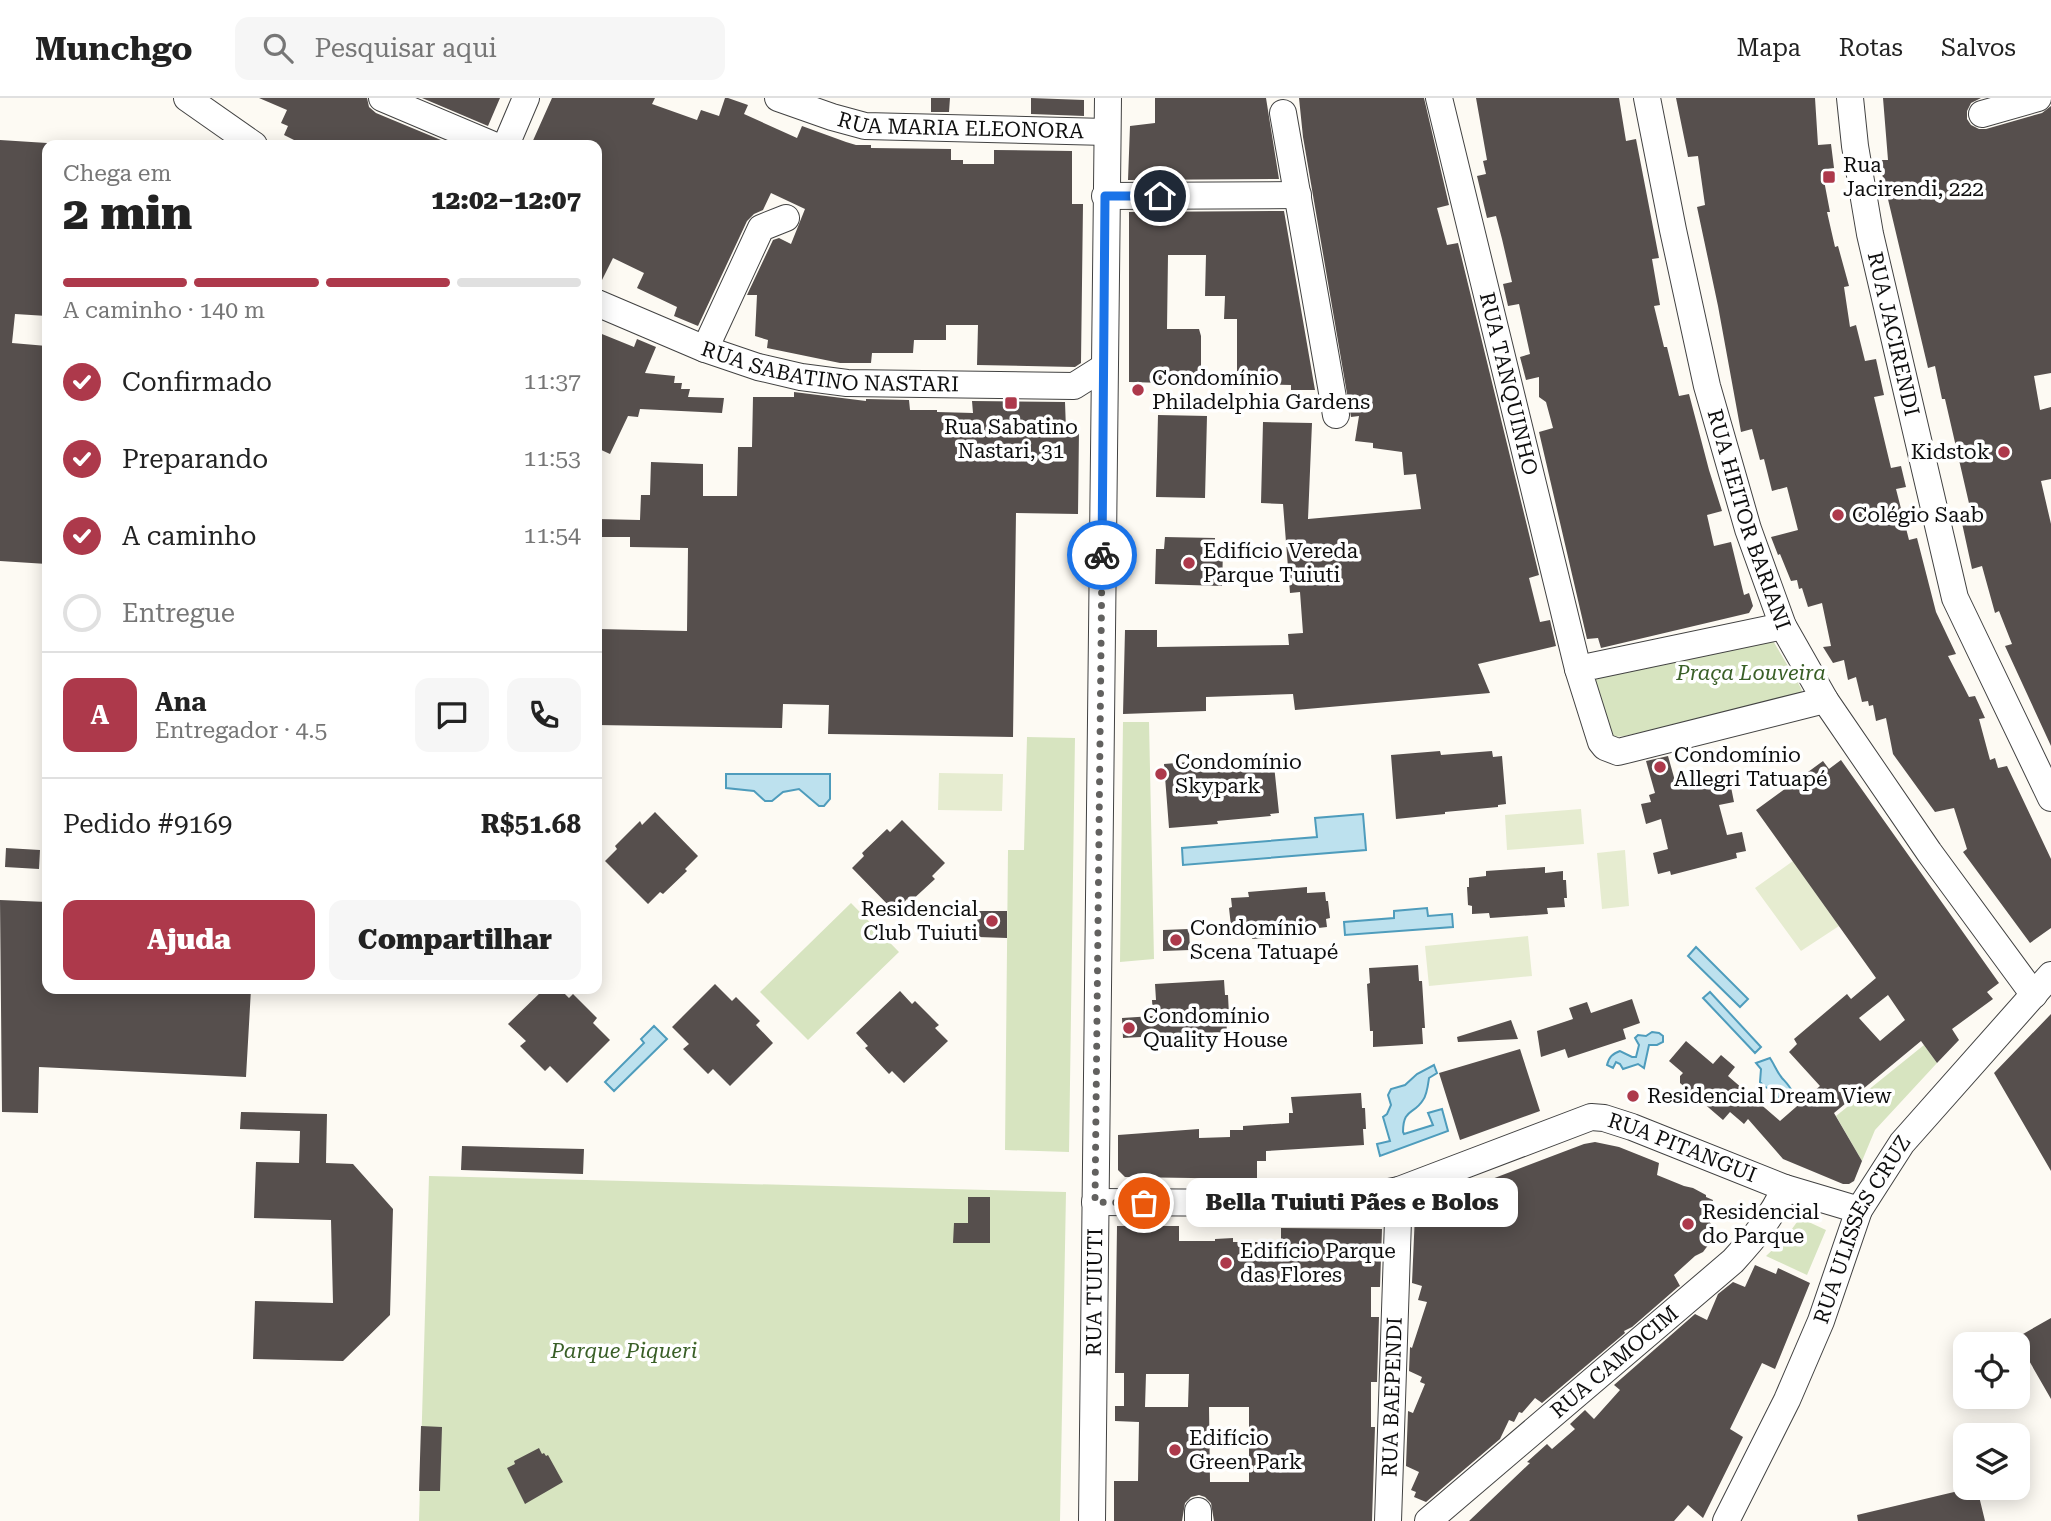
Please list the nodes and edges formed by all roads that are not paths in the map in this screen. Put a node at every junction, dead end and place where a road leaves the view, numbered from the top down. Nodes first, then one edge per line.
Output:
1 (187, 98) edge
2 (383, 98) edge
3 (526, 98) edge
4 (779, 98) edge
5 (1108, 98) edge
6 (1439, 98) edge
7 (1647, 98) edge
8 (1850, 98) edge
9 (2038, 98) edge
10 (1283, 113) dead end
11 (1982, 114) dead end
12 (1107, 132) junction
13 (247, 140) edge
14 (481, 140) edge
15 (508, 140) edge
16 (1298, 194) junction
17 (1105, 196) junction
18 (786, 218) dead end
19 (602, 305) edge
20 (705, 349) junction
21 (1104, 367) junction
22 (1074, 386) junction
23 (1103, 414) junction
24 (1336, 415) dead end
25 (1783, 626) junction
26 (1578, 669) junction
27 (1825, 701) junction
28 (2051, 798) edge
29 (2043, 985) edge
30 (1785, 1188) junction
31 (1399, 1190) junction
32 (1095, 1202) junction
33 (1859, 1210) junction
34 (1092, 1521) edge
35 (1388, 1521) edge
36 (1428, 1521) edge
37 (1726, 1521) edge

1 - 13 street
2 - 14 street
3 - 15 street
4 - 12 street, RUA MARIA ELEONORA
5 - 12 street, RUA TUIUTI
6 - 26 street, RUA TANQUINHO
7 - 25 street, RUA HEITOR BARIANI
8 - 28 street, RUA JACIRENDI
9 - 11 street
10 - 16 street
12 - 17 street, RUA TUIUTI
16 - 17 street
16 - 24 street
17 - 21 street, RUA TUIUTI
18 - 20 street
19 - 20 street, RUA SABATINO NASTARI
20 - 22 street, RUA SABATINO NASTARI
21 - 22 street
21 - 23 street, RUA TUIUTI
22 - 23 street
23 - 32 street, RUA TUIUTI
25 - 26 street
25 - 27 street, RUA HEITOR BARIANI
26 - 27 street
27 - 29 street, RUA HEITOR BARIANI
29 - 33 street, RUA ULISSES CRUZ
30 - 31 street, RUA PITANGUI
30 - 33 street, RUA PITANGUI
30 - 36 street, RUA CAMOCIM
31 - 32 street, RUA PITANGUI
31 - 35 street, RUA BAEPENDI
32 - 34 street, RUA TUIUTI
33 - 37 street, RUA ULISSES CRUZ

